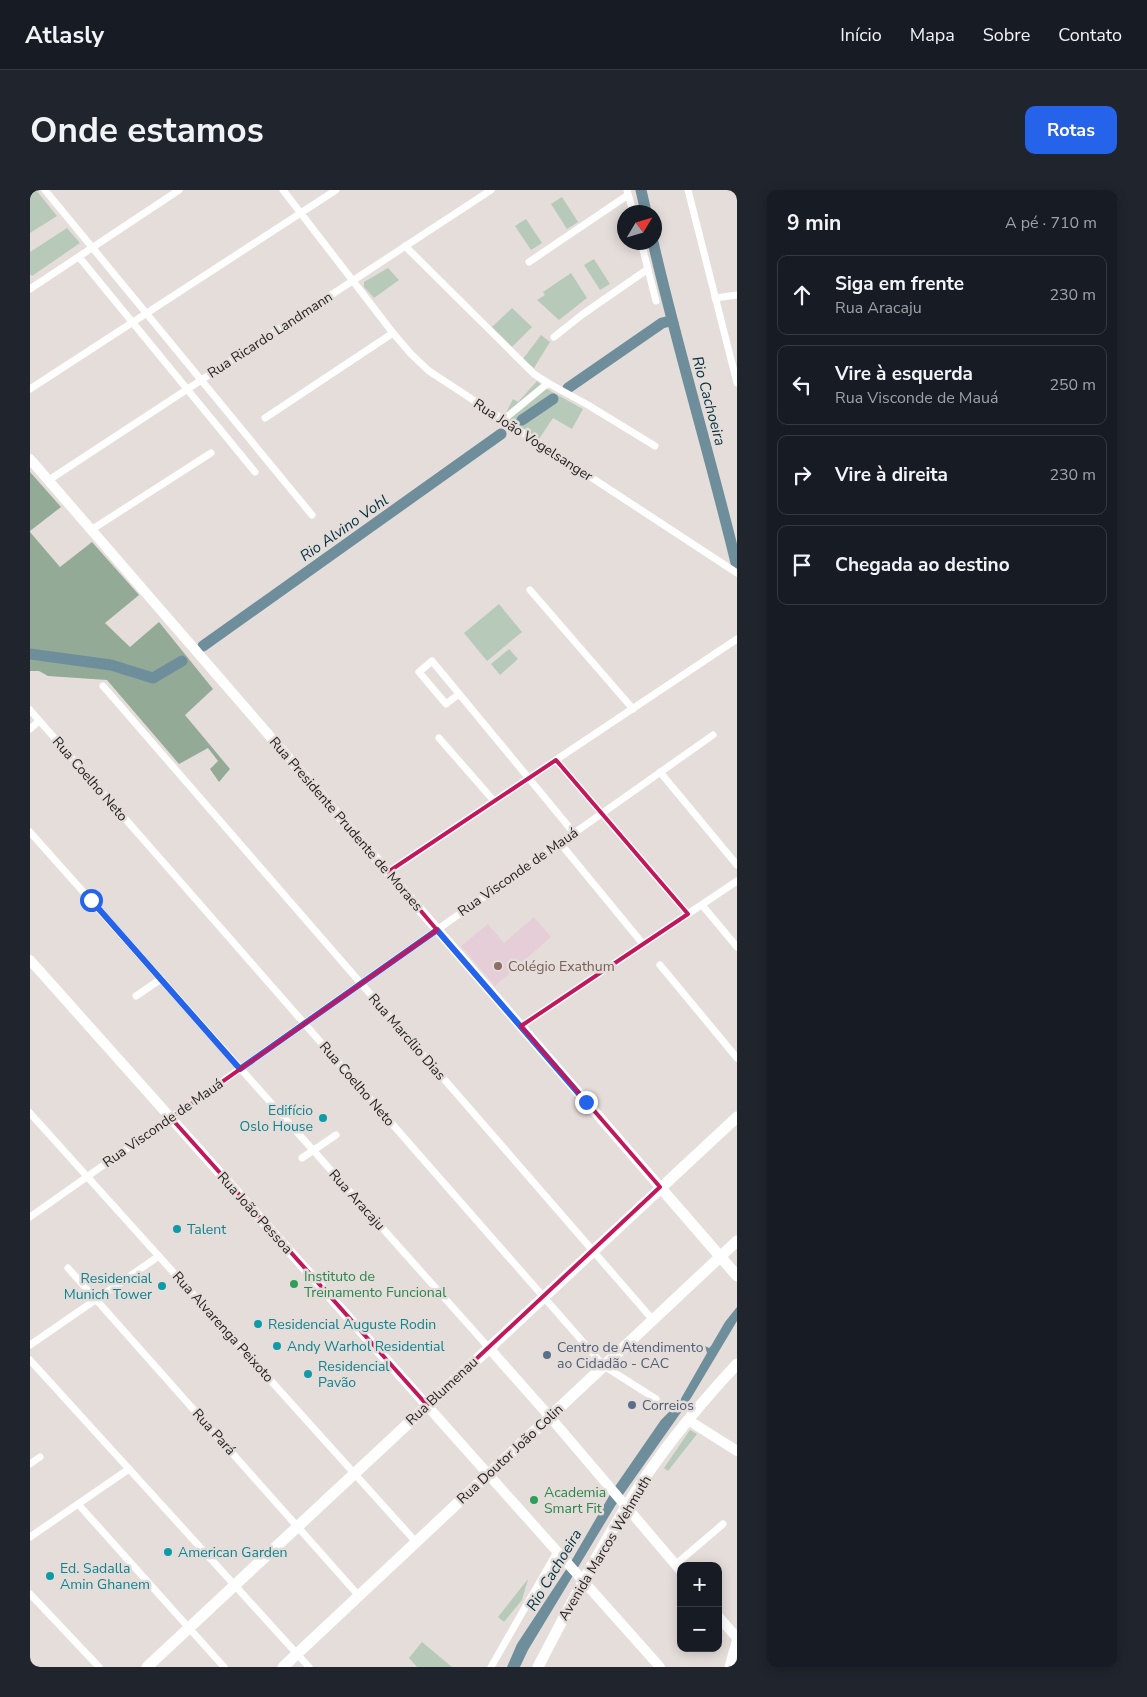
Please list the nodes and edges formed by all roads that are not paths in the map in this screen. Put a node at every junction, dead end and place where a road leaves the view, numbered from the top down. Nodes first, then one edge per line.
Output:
1 (45, 190) edge
2 (179, 190) edge
3 (284, 190) edge
4 (336, 190) edge
5 (490, 190) edge
6 (688, 190) edge
7 (628, 193) edge
8 (301, 213) junction
9 (405, 246) junction
10 (92, 248) junction
11 (643, 250) edge
12 (79, 257) junction
13 (529, 262) dead end
14 (648, 269) junction
15 (353, 280) junction
16 (30, 290) edge
17 (737, 295) edge
18 (715, 298) junction
19 (656, 300) dead end
20 (146, 313) junction
21 (133, 322) junction
22 (393, 333) junction
23 (554, 337) dead end
24 (201, 380) junction
25 (548, 383) junction
26 (737, 383) edge
27 (30, 389) edge
28 (188, 389) junction
29 (265, 418) dead end
30 (503, 420) junction
31 (655, 446) dead end
32 (211, 453) dead end
33 (30, 458) edge
34 (255, 472) dead end
35 (49, 480) junction
36 (312, 515) dead end
37 (91, 530) junction
38 (735, 572) edge
39 (530, 590) dead end
40 (737, 639) edge
41 (103, 686) dead end
42 (459, 694) junction
43 (633, 709) junction
44 (30, 710) edge
45 (39, 721) junction
46 (30, 729) edge
47 (713, 735) dead end
48 (439, 738) dead end
49 (556, 760) junction
50 (660, 772) junction
51 (528, 778) junction
52 (494, 801) junction
53 (602, 814) junction
54 (30, 832) edge
55 (574, 834) junction
56 (560, 843) junction
57 (737, 865) edge
58 (388, 872) junction
59 (737, 881) edge
60 (702, 904) junction
61 (688, 914) junction
62 (437, 930) junction
63 (643, 944) junction
64 (737, 947) edge
65 (30, 960) edge
66 (660, 965) dead end
67 (161, 979) junction
68 (361, 984) junction
69 (136, 996) dead end
70 (304, 1024) junction
71 (521, 1026) junction
72 (737, 1058) edge
73 (240, 1069) junction
74 (30, 1113) edge
75 (737, 1117) edge
76 (171, 1118) junction
77 (336, 1135) dead end
78 (313, 1150) junction
79 (302, 1158) dead end
80 (88, 1177) junction
81 (660, 1187) junction
82 (30, 1217) edge
83 (737, 1241) edge
84 (592, 1251) junction
85 (159, 1256) junction
86 (720, 1257) junction
87 (68, 1268) dead end
88 (737, 1276) edge
89 (543, 1297) junction
90 (96, 1300) junction
91 (653, 1320) junction
92 (30, 1345) edge
93 (489, 1348) junction
94 (30, 1360) edge
95 (737, 1364) edge
96 (604, 1366) junction
97 (656, 1399) dead end
98 (427, 1406) junction
99 (550, 1417) junction
100 (688, 1420) junction
101 (737, 1451) edge
102 (40, 1458) dead end
103 (30, 1464) edge
104 (129, 1469) junction
105 (354, 1473) junction
106 (488, 1475) junction
107 (623, 1503) junction
108 (78, 1504) junction
109 (724, 1524) dead end
110 (298, 1526) junction
111 (30, 1537) edge
112 (416, 1542) junction
113 (557, 1552) junction
114 (684, 1562) edge
115 (677, 1567) edge
116 (580, 1577) junction
117 (235, 1585) junction
118 (30, 1594) edge
119 (359, 1596) junction
120 (722, 1621) edge
121 (189, 1628) junction
122 (737, 1640) edge
123 (297, 1654) junction
124 (99, 1667) edge
125 (147, 1667) edge
126 (224, 1667) edge
127 (283, 1667) edge
128 (309, 1667) edge
129 (491, 1667) edge
130 (538, 1667) edge
131 (660, 1667) edge
132 (730, 1667) edge

1 - 10 street
2 - 10 street
3 - 8 street, Rua João Vogelsanger
4 - 8 street
5 - 9 street, Rua Ricardo Landmann
6 - 18 street
7 - 13 street
8 - 15 street, Rua João Vogelsanger
8 - 20 street
9 - 15 street, Rua Ricardo Landmann
9 - 25 street
10 - 12 street
10 - 20 street
11 - 14 street
12 - 16 street
12 - 21 street
14 - 19 street
14 - 23 street
15 - 22 street, Rua João Vogelsanger
15 - 24 street, Rua Ricardo Landmann
17 - 18 street
18 - 26 street
20 - 21 street
20 - 24 street
21 - 27 street
21 - 28 street
22 - 29 street
22 - 30 street, Rua João Vogelsanger
24 - 28 street, Rua Ricardo Landmann
24 - 36 street
25 - 30 street
25 - 31 street
28 - 34 street
28 - 35 street, Rua Ricardo Landmann
30 - 38 street, Rua João Vogelsanger
32 - 37 street
33 - 35 street, Rua Presidente Prudente de Moraes
35 - 37 street, Rua Presidente Prudente de Moraes
37 - 58 street, Rua Presidente Prudente de Moraes
39 - 43 street
40 - 43 street
41 - 68 street, Rua Marcílio Dias
42 - 42 street
42 - 51 street
43 - 49 street
44 - 45 street, Rua Coelho Neto
45 - 46 street
45 - 70 street, Rua Coelho Neto
47 - 50 street, Rua Visconde de Mauá
48 - 52 street
49 - 51 street
49 - 53 street
50 - 53 street, Rua Visconde de Mauá
50 - 57 street
51 - 52 street
51 - 55 street
52 - 58 street
53 - 55 street, Rua Visconde de Mauá
53 - 61 street
54 - 67 street, Rua Aracaju
55 - 56 street, Rua Visconde de Mauá
56 - 62 street, Rua Visconde de Mauá
56 - 63 street
58 - 62 street, Rua Presidente Prudente de Moraes
59 - 60 street
60 - 61 street
60 - 64 street
61 - 63 street
62 - 68 street, Rua Visconde de Mauá
62 - 71 street, Rua Presidente Prudente de Moraes
63 - 71 street
65 - 76 street, Rua João Pessoa
66 - 72 street
67 - 69 street
67 - 73 street, Rua Aracaju
68 - 70 street, Rua Visconde de Mauá
68 - 84 street, Rua Marcílio Dias
70 - 73 street, Rua Visconde de Mauá
70 - 89 street, Rua Coelho Neto
71 - 81 street, Rua Presidente Prudente de Moraes
73 - 76 street, Rua Visconde de Mauá
73 - 78 street, Rua Aracaju
74 - 80 street, Rua Alvarenga Peixoto
75 - 81 main road, Rua Blumenau
76 - 80 street, Rua Visconde de Mauá
76 - 98 street, Rua João Pessoa
77 - 78 street
78 - 79 street
78 - 93 street, Rua Aracaju
80 - 82 street, Rua Visconde de Mauá
80 - 85 street, Rua Alvarenga Peixoto
81 - 84 main road, Rua Blumenau
81 - 86 main road, Rua Presidente Prudente de Moraes
83 - 86 main road, Rua Doutor João Colin
84 - 89 main road, Rua Blumenau
84 - 91 street, Rua Marcílio Dias
85 - 90 street
85 - 105 street, Rua Alvarenga Peixoto
86 - 88 main road, Rua Presidente Prudente de Moraes
86 - 91 main road, Rua Doutor João Colin
87 - 90 street, Rua Pará
89 - 93 main road, Rua Blumenau
89 - 96 street, Rua Coelho Neto
90 - 92 street
90 - 110 street, Rua Pará
91 - 96 main road, Rua Doutor João Colin
93 - 98 main road, Rua Blumenau
93 - 99 street, Rua Aracaju
94 - 104 street
95 - 100 main road, Avenida Marcos Wehmuth
96 - 97 street, Rua Coelho Neto
96 - 99 main road, Rua Doutor João Colin
98 - 105 main road, Rua Blumenau
98 - 106 street, Rua João Pessoa
99 - 106 main road, Rua Doutor João Colin
99 - 107 street, Rua Aracaju
100 - 101 street
100 - 107 main road, Avenida Marcos Wehmuth
102 - 103 street
104 - 108 street
104 - 117 street
105 - 110 main road, Rua Blumenau
105 - 112 street, Rua Alvarenga Peixoto
106 - 112 main road, Rua Doutor João Colin
106 - 113 street, Rua João Pessoa
107 - 115 street, Rua Aracaju
107 - 116 main road, Avenida Marcos Wehmuth
108 - 111 street
108 - 121 street
109 - 114 street
110 - 117 main road, Rua Blumenau
110 - 119 street, Rua Pará
112 - 119 main road, Rua Doutor João Colin
113 - 116 street, Rua João Pessoa
113 - 129 street
116 - 130 main road, Avenida Marcos Wehmuth
116 - 131 street, Rua João Pessoa
117 - 121 main road, Rua Blumenau
117 - 123 street
118 - 124 street
119 - 123 main road, Rua Doutor João Colin
120 - 122 street
121 - 125 main road, Rua Blumenau
121 - 126 street
122 - 132 main road
123 - 127 main road, Rua Doutor João Colin
123 - 128 street

